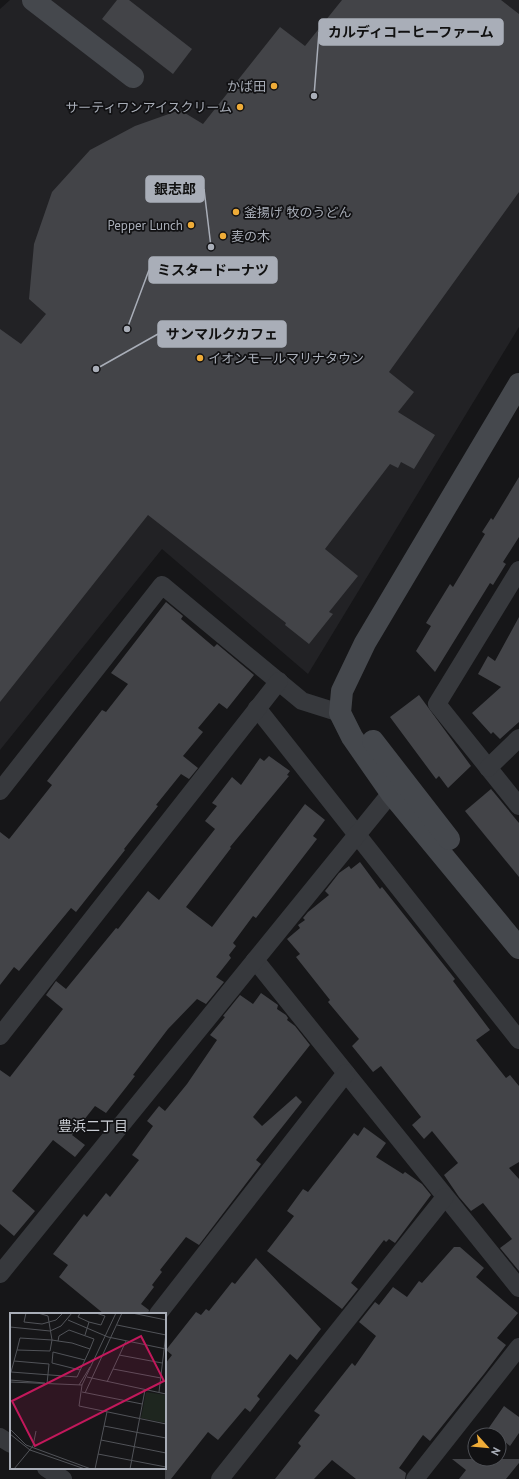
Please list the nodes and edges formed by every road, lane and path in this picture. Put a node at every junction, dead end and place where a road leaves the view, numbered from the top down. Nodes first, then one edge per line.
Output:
1 (33, 0) edge
2 (133, 77) dead end
3 (518, 396) edge
4 (519, 570) edge
5 (278, 681) junction
6 (257, 708) junction
7 (340, 713) junction
8 (519, 738) edge
9 (488, 768) junction
10 (0, 790) edge
11 (392, 793) junction
12 (519, 806) edge
13 (357, 834) junction
14 (519, 928) edge
15 (519, 948) edge
16 (255, 960) junction
17 (0, 1036) edge
18 (519, 1040) edge
19 (346, 1073) junction
20 (445, 1197) junction
21 (2, 1269) edge
22 (519, 1288) edge
23 (159, 1313) edge
24 (519, 1347) edge
25 (0, 1437) edge
26 (10, 1443) edge
27 (47, 1469) edge
28 (62, 1479) edge
29 (220, 1479) edge
30 (415, 1479) edge

1 - 2 street
3 - 7 street
3 - 14 street
4 - 9 street
5 - 6 street
5 - 7 street
5 - 10 street
6 - 13 street
6 - 17 street
7 - 11 street
8 - 9 street
9 - 12 street
11 - 13 street
11 - 15 street
13 - 16 street
13 - 18 street
16 - 19 street
16 - 21 street
19 - 20 street
19 - 23 street
20 - 22 street
20 - 29 street
24 - 30 street
25 - 26 street
27 - 28 street

